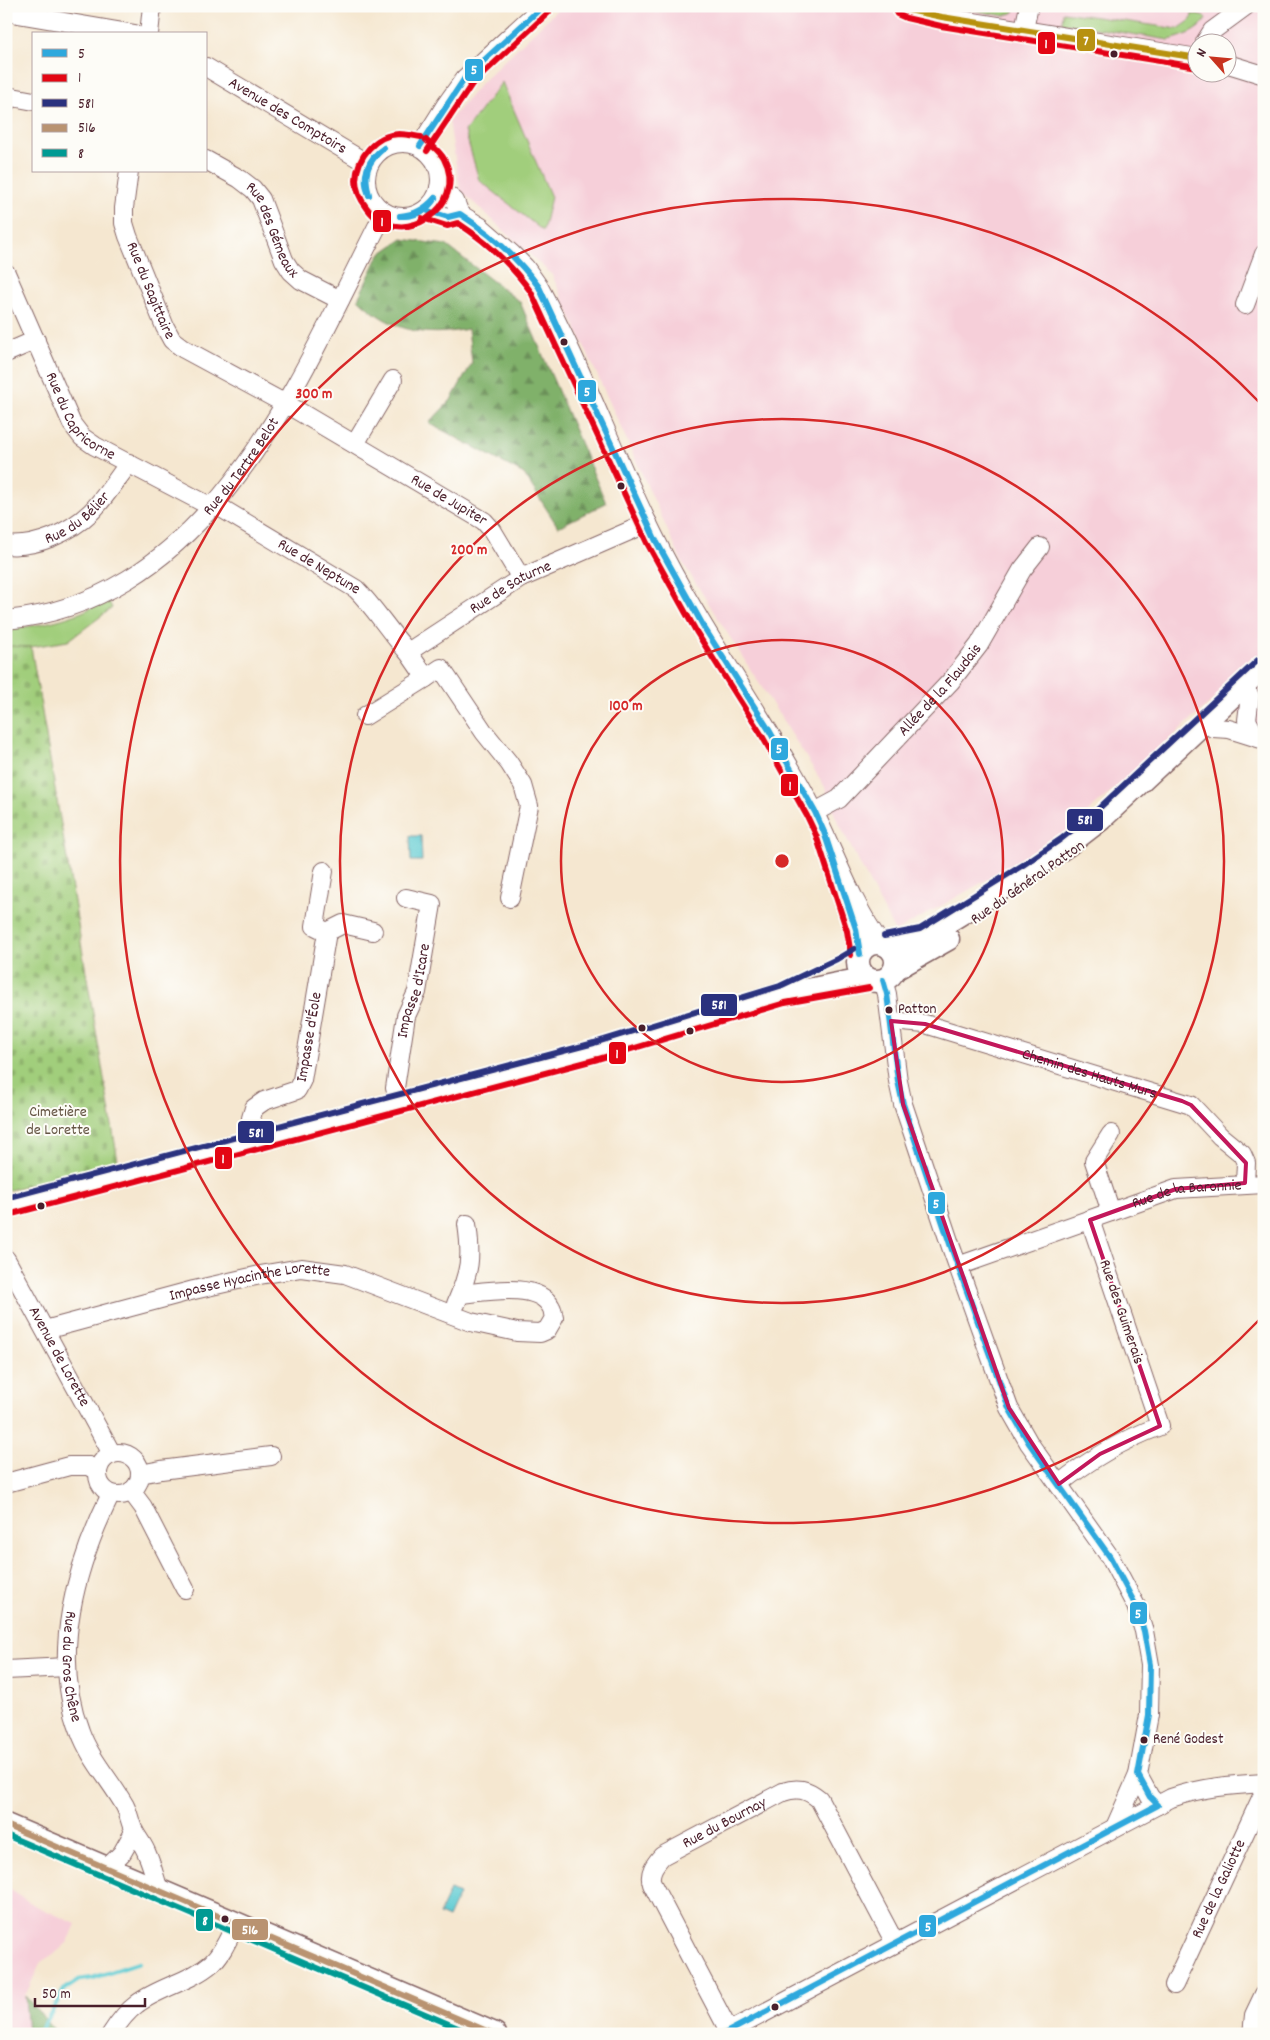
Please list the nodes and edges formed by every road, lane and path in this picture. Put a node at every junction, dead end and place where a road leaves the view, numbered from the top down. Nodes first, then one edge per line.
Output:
1 (152, 6) edge
2 (542, 6) edge
3 (901, 6) edge
4 (1029, 6) edge
5 (1246, 6) edge
6 (6, 12) edge
7 (1024, 29) junction
8 (123, 32) edge
9 (148, 32) edge
10 (1211, 32) edge
11 (1188, 55) edge
12 (1238, 67) edge
13 (208, 68) edge
14 (1264, 75) edge
15 (7, 99) edge
16 (32, 101) edge
17 (420, 146) junction
18 (208, 161) edge
19 (368, 164) junction
20 (129, 172) edge
21 (439, 188) junction
22 (425, 210) junction
23 (384, 213) junction
24 (460, 214) junction
25 (1264, 254) edge
26 (6, 273) edge
27 (340, 300) junction
28 (1245, 305) dead end
29 (36, 340) junction
30 (6, 353) edge
31 (393, 380) dead end
32 (285, 404) junction
33 (355, 444) junction
34 (129, 463) junction
35 (212, 505) junction
36 (648, 523) junction
37 (6, 545) edge
38 (1040, 547) dead end
39 (521, 578) junction
40 (6, 620) edge
41 (408, 652) junction
42 (1264, 666) edge
43 (426, 678) junction
44 (1257, 690) edge
45 (365, 716) dead end
46 (1213, 728) junction
47 (1260, 738) edge
48 (815, 812) junction
49 (824, 832) junction
50 (324, 871) dead end
51 (406, 898) dead end
52 (510, 898) dead end
53 (373, 931) dead end
54 (327, 932) junction
55 (883, 945) junction
56 (860, 955) junction
57 (882, 976) junction
58 (784, 994) junction
59 (891, 1022) junction
60 (399, 1103) junction
61 (1110, 1134) dead end
62 (257, 1140) junction
63 (1245, 1183) junction
64 (1264, 1184) edge
65 (6, 1206) edge
66 (1111, 1212) junction
67 (1090, 1220) junction
68 (467, 1224) dead end
69 (6, 1259) edge
70 (958, 1266) junction
71 (461, 1294) junction
72 (452, 1316) junction
73 (45, 1330) junction
74 (112, 1454) junction
75 (271, 1456) dead end
76 (98, 1472) junction
77 (140, 1474) junction
78 (6, 1483) edge
79 (1059, 1484) junction
80 (131, 1491) junction
81 (111, 1494) junction
82 (185, 1588) dead end
83 (67, 1668) junction
84 (6, 1670) edge
85 (1138, 1776) junction
86 (1264, 1783) edge
87 (1130, 1792) junction
88 (1264, 1792) edge
89 (1158, 1805) junction
90 (1140, 1813) junction
91 (6, 1825) edge
92 (1115, 1827) junction
93 (134, 1832) junction
94 (108, 1868) junction
95 (159, 1890) junction
96 (236, 1924) junction
97 (895, 1943) junction
98 (1174, 1985) dead end
99 (1264, 1994) edge
100 (726, 2032) edge
101 (111, 2034) edge
102 (495, 2034) edge
103 (1252, 2034) edge

1 - 9 street
2 - 17 street
3 - 7 street
4 - 7 street
5 - 10 street
6 - 8 street
7 - 11 street
12 - 14 street
13 - 19 street, Avenue des Comptoirs
15 - 16 street
17 - 19 street
17 - 21 street
18 - 27 street, Rue des Gémeaux
19 - 23 street
20 - 32 street, Rue du Sagittaire
21 - 22 street
21 - 24 street
22 - 23 street
22 - 24 street
23 - 27 street, Rue du Tertre Belot
24 - 36 street
25 - 28 street
26 - 29 street, Rue du Capricorne
27 - 32 street, Rue du Tertre Belot
29 - 30 street
29 - 34 street, Rue du Capricorne
31 - 33 street
32 - 33 street, Rue de Jupiter
32 - 35 street, Rue du Tertre Belot
33 - 39 street, Rue de Jupiter
34 - 35 street, Rue du Capricorne
34 - 37 street, Rue du Bélier
35 - 40 street, Rue du Tertre Belot
35 - 41 street, Rue de Neptune
36 - 39 street, Rue de Saturne
36 - 48 street
38 - 48 street, Allée de la Flaudais
39 - 41 street, Rue de Saturne
41 - 43 street
42 - 55 main road, Rue du Général Patton
43 - 45 street
43 - 52 street
44 - 46 main road, Rue du Général Patton
44 - 47 street
46 - 47 street
46 - 57 main road, Rue du Général Patton
48 - 49 street
49 - 55 street
49 - 56 street
50 - 54 street
51 - 60 street, Impasse d'Icare
53 - 54 street
54 - 62 street, Impasse d'Éole
55 - 56 main road
55 - 57 main road
56 - 57 main road
56 - 58 main road, Rue du Général Patton
57 - 58 main road, Rue du Général Patton
57 - 59 street
58 - 60 main road, Rue du Général Patton
59 - 63 street, Chemin des Hauts Murs
59 - 70 street
60 - 62 main road, Rue du Général Patton
61 - 66 street, Rue de la Baronnie
62 - 65 main road, Rue du Général Patton
63 - 64 street, Rue de la Baronnie
63 - 66 street, Rue de la Baronnie
66 - 67 street, Rue de la Baronnie
67 - 70 street
67 - 79 street, Rue des Guimerais
68 - 71 street
69 - 73 street, Avenue de Lorette
70 - 79 street
71 - 72 street
71 - 72 street, Impasse Hyacinthe Lorette
72 - 73 street, Impasse Hyacinthe Lorette
73 - 74 street, Avenue de Lorette
74 - 76 street
74 - 77 street
75 - 77 street
76 - 78 street
76 - 81 street
77 - 80 street
79 - 85 street
80 - 81 street
80 - 82 street
81 - 83 street, Rue du Gros Chêne
83 - 84 street
83 - 93 street, Rue du Gros Chêne
85 - 87 street
85 - 89 street
86 - 89 street
87 - 90 street
87 - 92 street
88 - 98 street, Rue de la Galiotte
89 - 90 street
90 - 92 street
91 - 94 main road
92 - 97 street
93 - 94 street
93 - 95 street, Rue du Gros Chêne
94 - 95 main road
95 - 96 main road
96 - 101 street
96 - 102 main road
97 - 100 street
97 - 100 street, Rue du Bournay
99 - 103 street

